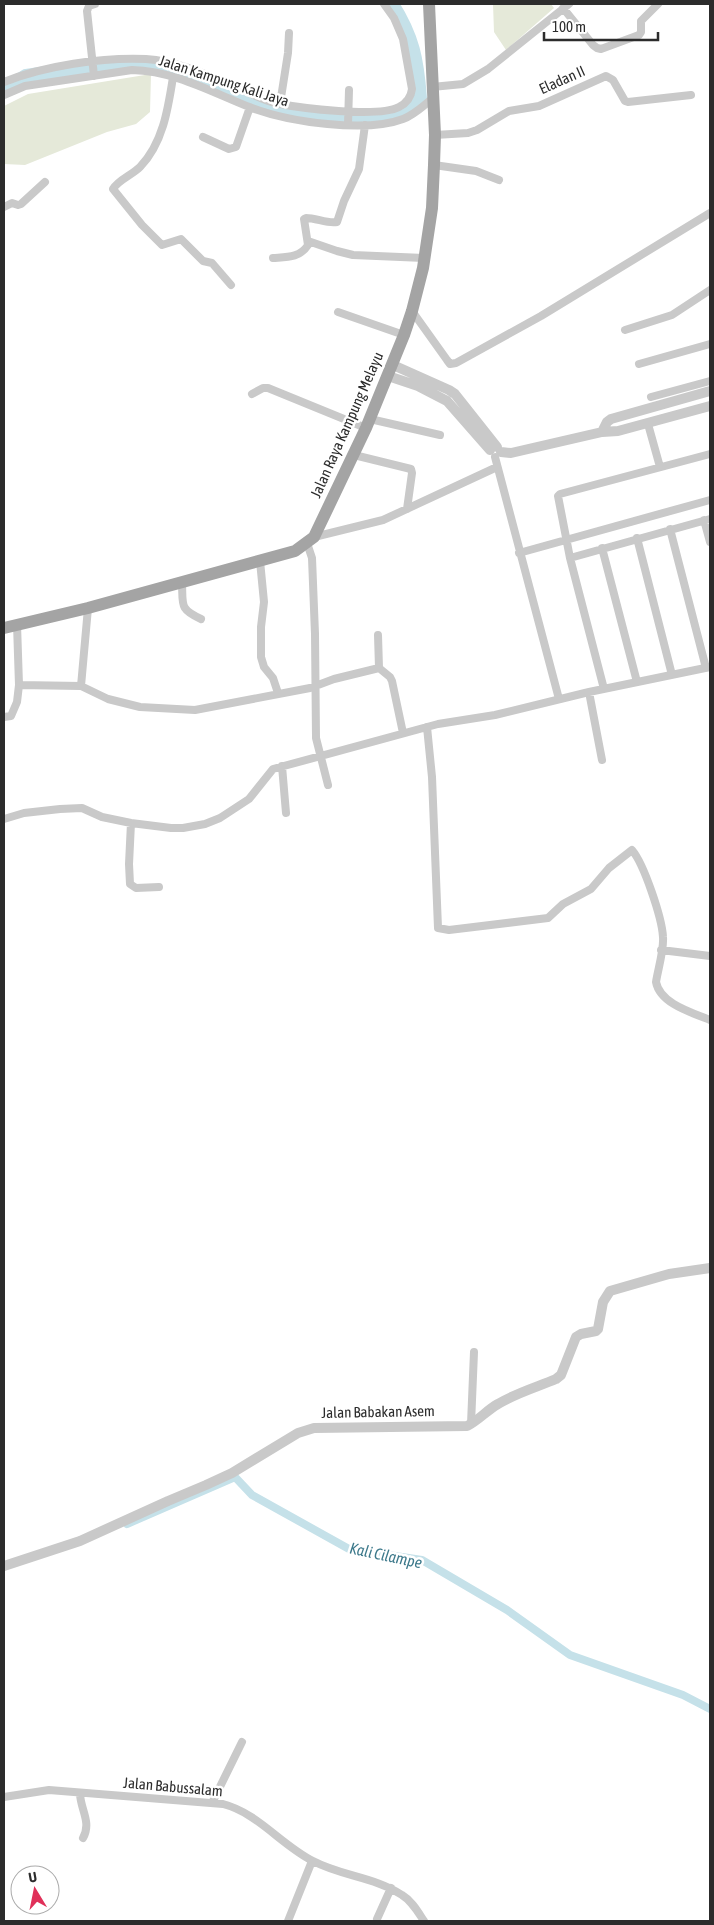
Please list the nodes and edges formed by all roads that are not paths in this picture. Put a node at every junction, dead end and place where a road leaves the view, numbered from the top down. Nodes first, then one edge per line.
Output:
1 (95, 4) edge
2 (384, 4) edge
3 (429, 4) edge
4 (658, 4) edge
5 (566, 6) edge
6 (289, 33) dead end
7 (92, 63) junction
8 (94, 75) junction
9 (173, 77) junction
10 (4, 82) edge
11 (348, 90) dead end
12 (432, 93) junction
13 (4, 95) edge
14 (691, 95) dead end
15 (280, 104) junction
16 (250, 107) junction
17 (347, 117) junction
18 (365, 124) junction
19 (434, 135) junction
20 (202, 137) dead end
21 (434, 165) junction
22 (499, 180) dead end
23 (45, 182) dead end
24 (4, 207) edge
25 (710, 213) edge
26 (308, 240) junction
27 (273, 258) dead end
28 (424, 258) junction
29 (231, 286) dead end
30 (710, 290) edge
31 (412, 311) junction
32 (338, 312) dead end
33 (625, 330) dead end
34 (404, 335) junction
35 (710, 344) edge
36 (639, 364) dead end
37 (391, 370) junction
38 (710, 381) edge
39 (710, 391) edge
40 (252, 394) dead end
41 (651, 397) dead end
42 (710, 406) edge
43 (368, 423) junction
44 (648, 424) junction
45 (602, 432) junction
46 (440, 434) dead end
47 (710, 454) edge
48 (354, 455) junction
49 (496, 455) junction
50 (660, 467) junction
51 (710, 500) edge
52 (407, 510) junction
53 (707, 520) edge
54 (670, 529) junction
55 (637, 538) junction
56 (311, 540) junction
57 (566, 540) junction
58 (710, 542) edge
59 (602, 548) junction
60 (519, 552) junction
61 (570, 558) junction
62 (260, 561) junction
63 (182, 582) junction
64 (88, 608) junction
65 (201, 619) dead end
66 (17, 624) junction
67 (4, 628) edge
68 (378, 635) dead end
69 (380, 668) junction
70 (708, 668) edge
71 (672, 675) junction
72 (637, 682) junction
73 (19, 685) junction
74 (81, 686) junction
75 (315, 686) junction
76 (604, 689) junction
77 (589, 692) junction
78 (278, 693) junction
79 (559, 700) junction
80 (4, 717) edge
81 (427, 727) junction
82 (403, 732) junction
83 (320, 756) junction
84 (602, 760) dead end
85 (282, 766) junction
86 (328, 785) dead end
87 (286, 813) dead end
88 (4, 819) edge
89 (131, 823) junction
90 (159, 887) dead end
91 (661, 950) junction
92 (710, 956) edge
93 (710, 1020) edge
94 (710, 1268) edge
95 (474, 1352) dead end
96 (471, 1424) junction
97 (4, 1566) edge
98 (242, 1742) dead end
99 (80, 1793) junction
100 (4, 1797) edge
101 (212, 1803) junction
102 (83, 1838) dead end
103 (312, 1861) junction
104 (391, 1888) junction
105 (377, 1919) dead end
106 (288, 1921) edge
107 (424, 1921) edge

1 - 7 street
2 - 17 street
3 - 12 main road, Jalan Raya Kampung Melayu
4 - 5 street
5 - 12 street
6 - 15 street
7 - 8 street
7 - 10 street
7 - 15 street
8 - 9 street, Jalan Kampung Kali Jaya
8 - 13 street, Jalan Kampung Kali Jaya
9 - 16 street, Jalan Kampung Kali Jaya
9 - 29 street
11 - 17 street
12 - 18 street, Jalan Kampung Kali Jaya
12 - 19 main road, Jalan Raya Kampung Melayu
14 - 19 street, Eladan II
15 - 17 street
16 - 17 street, Jalan Kampung Kali Jaya
16 - 20 street
17 - 18 street, Jalan Kampung Kali Jaya
18 - 26 street
19 - 21 main road, Jalan Raya Kampung Melayu
21 - 22 street
21 - 28 main road, Jalan Raya Kampung Melayu
23 - 24 street
25 - 31 street
26 - 27 street
26 - 28 street
28 - 31 main road, Jalan Raya Kampung Melayu
30 - 33 street
31 - 34 main road, Jalan Raya Kampung Melayu
32 - 34 street
34 - 37 main road, Jalan Raya Kampung Melayu
35 - 36 street
37 - 43 main road, Jalan Raya Kampung Melayu
37 - 49 street
38 - 41 street
39 - 45 street
40 - 43 street
42 - 44 street
43 - 46 street
43 - 48 main road, Jalan Raya Kampung Melayu
44 - 45 street
44 - 50 street
45 - 49 street
47 - 50 street
48 - 52 street
48 - 56 main road, Jalan Raya Kampung Melayu
49 - 52 street
49 - 60 street
50 - 57 street
51 - 57 street
52 - 56 street
53 - 54 street
53 - 58 street
54 - 55 street
54 - 70 street
55 - 59 street
55 - 71 street
56 - 62 main road
56 - 75 street
57 - 60 street
57 - 61 street
59 - 61 street
59 - 72 street
60 - 79 street
61 - 76 street
62 - 63 main road
62 - 78 street
63 - 64 main road
63 - 65 street
64 - 66 main road
64 - 74 street
66 - 67 main road
66 - 73 street
68 - 69 street
69 - 75 street
69 - 82 street
70 - 71 street
71 - 72 street
72 - 76 street
73 - 74 street
73 - 80 street
74 - 78 street
75 - 78 street
75 - 83 street
76 - 77 street
77 - 79 street
77 - 84 street
79 - 81 street
81 - 82 street
81 - 91 street
82 - 83 street
83 - 85 street
83 - 86 street
85 - 87 street
85 - 89 street
88 - 89 street
89 - 90 street
91 - 92 street
91 - 93 street
94 - 96 street
95 - 96 street
96 - 97 street, Jalan Babakan Asem
98 - 101 street
99 - 100 street, Jalan Babussalam
99 - 101 street, Jalan Babussalam
99 - 102 street
101 - 103 street, Jalan Babussalam
103 - 104 street, Jalan Babussalam
103 - 106 street
104 - 105 street
104 - 107 street, Jalan Babussalam

